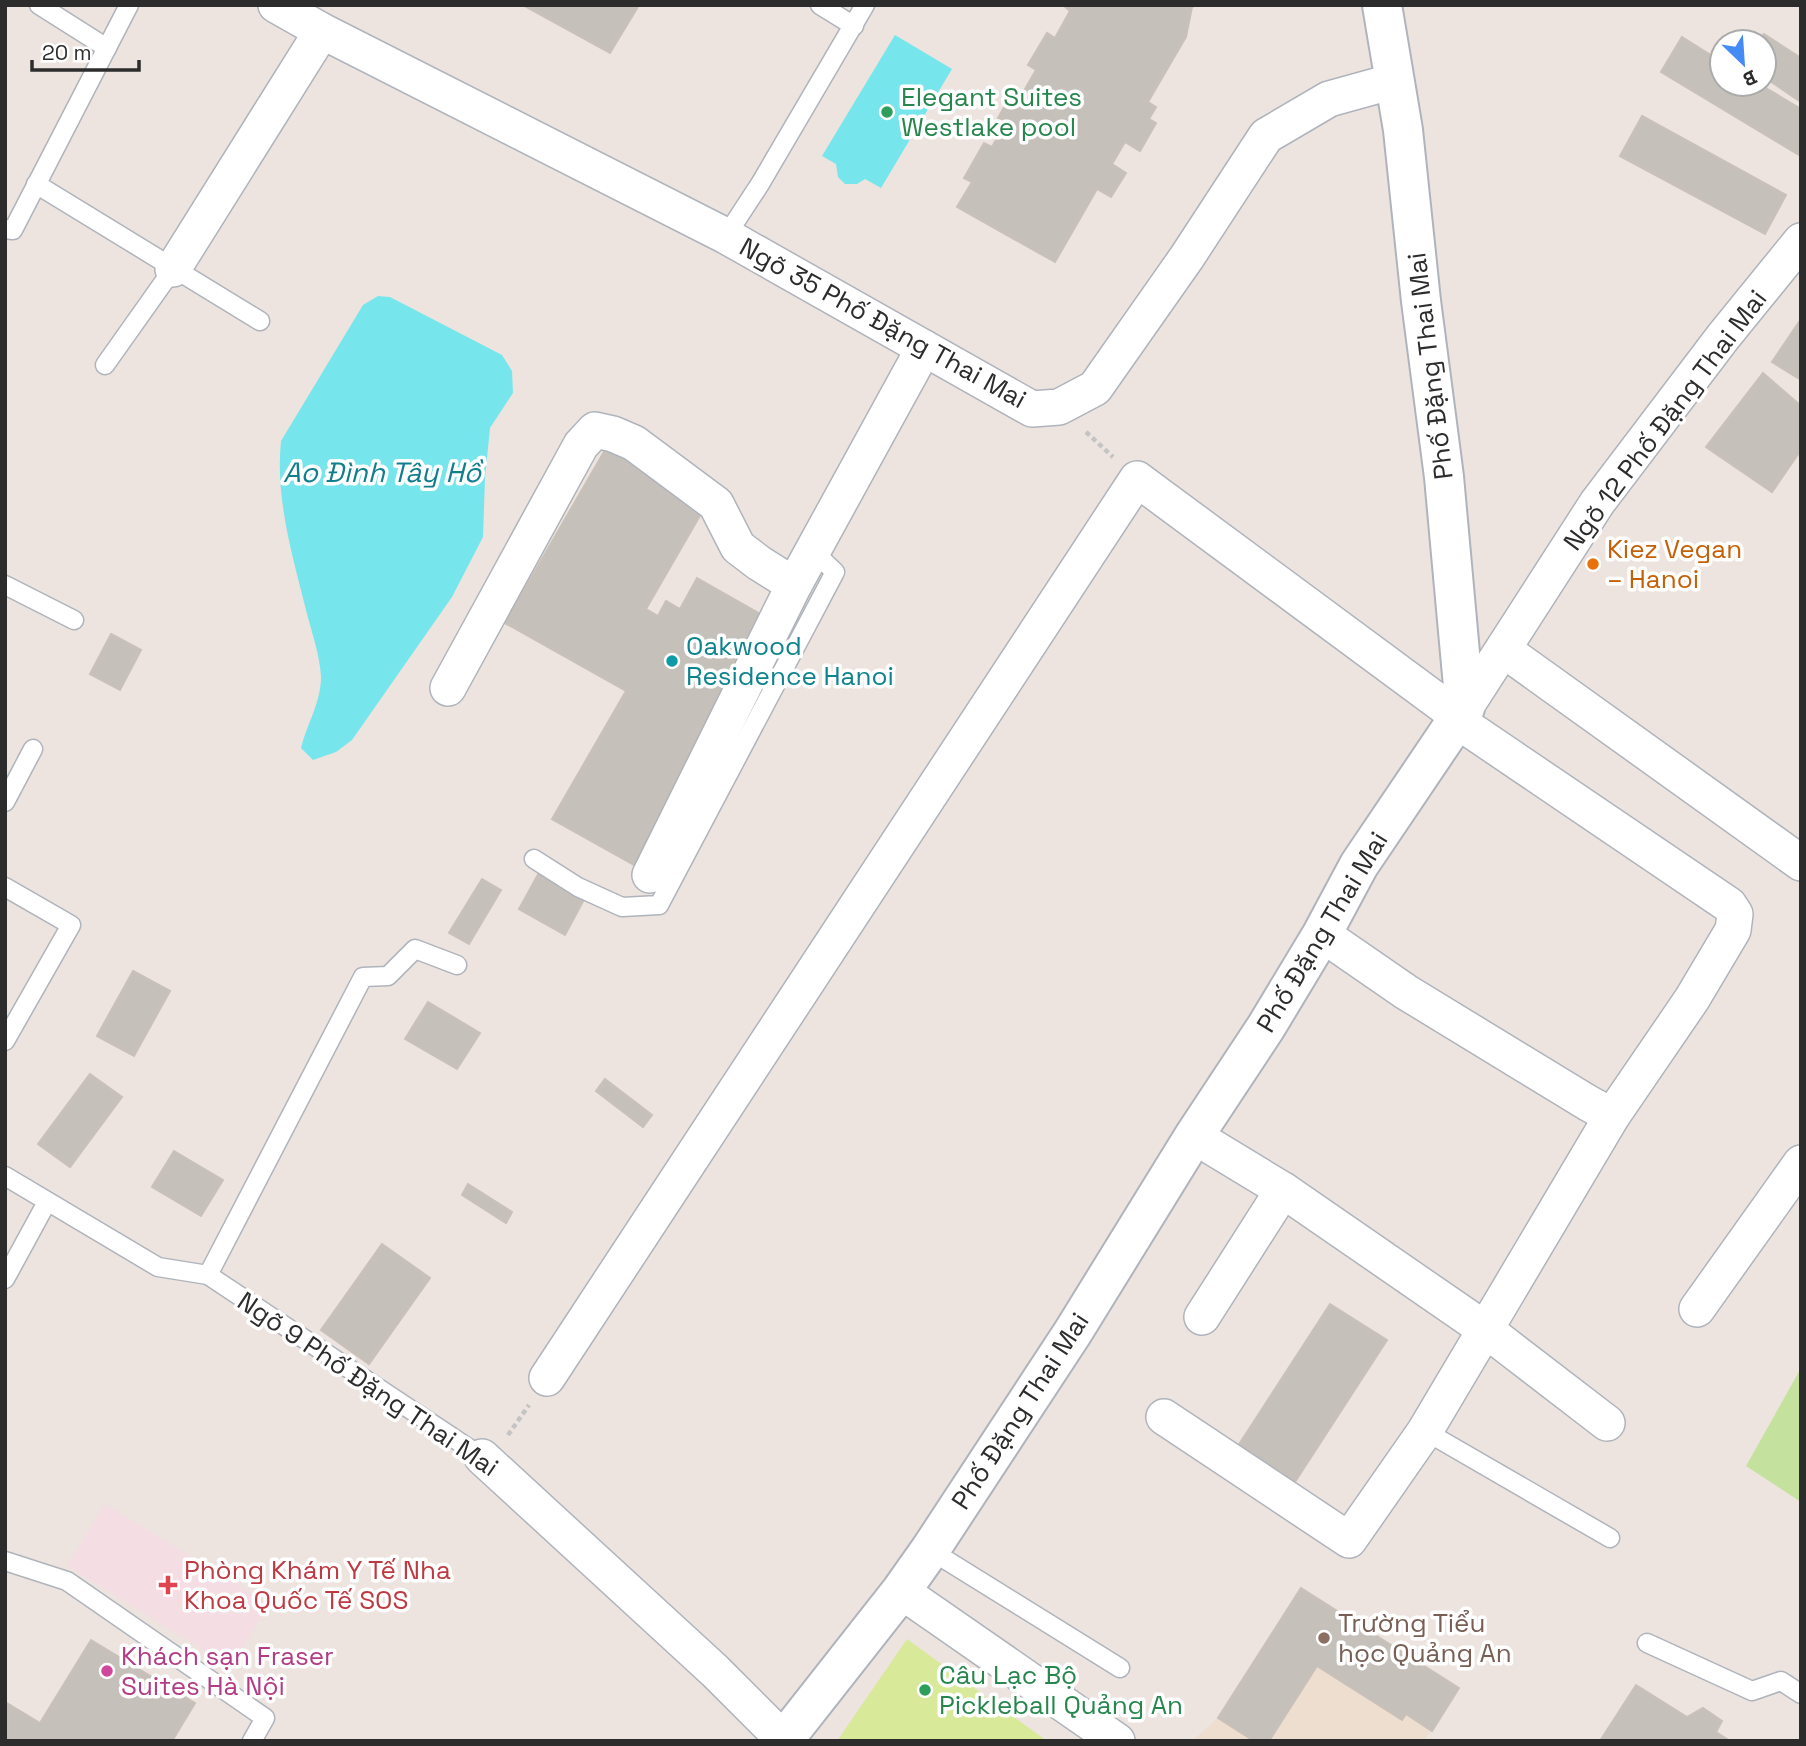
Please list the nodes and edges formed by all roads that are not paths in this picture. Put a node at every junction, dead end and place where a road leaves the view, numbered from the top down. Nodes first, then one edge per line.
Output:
1 (39, 5) edge
2 (130, 5) edge
3 (276, 5) edge
4 (820, 5) edge
5 (865, 5) edge
6 (1382, 5) edge
7 (854, 26) junction
8 (322, 31) junction
9 (107, 48) junction
10 (1394, 80) junction
11 (36, 184) junction
12 (5, 229) edge
13 (726, 236) junction
14 (1801, 241) edge
15 (173, 269) junction
16 (260, 321) dead end
17 (924, 348) junction
18 (105, 365) dead end
19 (812, 550) junction
20 (5, 585) edge
21 (794, 585) junction
22 (74, 621) dead end
23 (1503, 650) junction
24 (449, 688) dead end
25 (1460, 715) junction
26 (33, 749) dead end
27 (5, 802) edge
28 (534, 859) dead end
29 (1801, 863) edge
30 (650, 875) dead end
31 (5, 887) edge
32 (1322, 934) junction
33 (457, 965) dead end
34 (5, 1041) edge
35 (1612, 1116) junction
36 (1194, 1136) junction
37 (1801, 1163) edge
38 (5, 1176) edge
39 (1283, 1190) junction
40 (47, 1202) junction
41 (208, 1275) junction
42 (5, 1279) edge
43 (1698, 1309) dead end
44 (1202, 1317) dead end
45 (1486, 1330) junction
46 (547, 1378) road end
47 (1164, 1417) dead end
48 (1607, 1423) dead end
49 (1426, 1431) junction
50 (486, 1460) joint
51 (1610, 1538) dead end
52 (930, 1550) junction
53 (5, 1560) edge
54 (901, 1591) junction
55 (1647, 1643) dead end
56 (1120, 1668) dead end
57 (1801, 1694) edge
58 (783, 1740) edge
59 (252, 1741) edge
60 (1117, 1741) edge

1 - 9 lane
2 - 9 lane
3 - 8 street, Ngõ 35 Phố Đặng Thai Mai
4 - 7 lane
5 - 7 lane
6 - 10 street, Phố Đặng Thai Mai
7 - 13 lane
8 - 13 street, Ngõ 35 Phố Đặng Thai Mai
8 - 15 street
9 - 11 lane
10 - 17 street, Ngõ 35 Phố Đặng Thai Mai
10 - 25 street, Phố Đặng Thai Mai
11 - 12 lane
11 - 15 lane
13 - 17 street, Ngõ 35 Phố Đặng Thai Mai
14 - 23 street, Ngõ 12 Phố Đặng Thai Mai
15 - 16 lane
15 - 18 lane
17 - 19 street
19 - 21 street
19 - 28 lane
20 - 22 lane
21 - 24 street
21 - 30 street
23 - 25 street, Ngõ 12 Phố Đặng Thai Mai
23 - 29 street
25 - 32 street, Phố Đặng Thai Mai
25 - 35 street
25 - 46 street
26 - 27 lane
31 - 34 lane
32 - 35 street
32 - 36 street, Phố Đặng Thai Mai
33 - 41 lane
35 - 45 street
36 - 39 street
36 - 52 street, Phố Đặng Thai Mai
37 - 43 street
38 - 40 lane, Ngõ 9 Phố Đặng Thai Mai
39 - 44 street
39 - 45 street
40 - 41 lane, Ngõ 9 Phố Đặng Thai Mai
40 - 42 lane
41 - 50 lane, Ngõ 9 Phố Đặng Thai Mai
45 - 48 street
45 - 49 street
47 - 49 street
49 - 51 lane
50 - 58 street, Ngõ 9 Phố Đặng Thai Mai
52 - 54 street, Phố Đặng Thai Mai
52 - 56 lane
53 - 59 lane
54 - 58 street, Phố Đặng Thai Mai
54 - 60 street
55 - 57 lane

